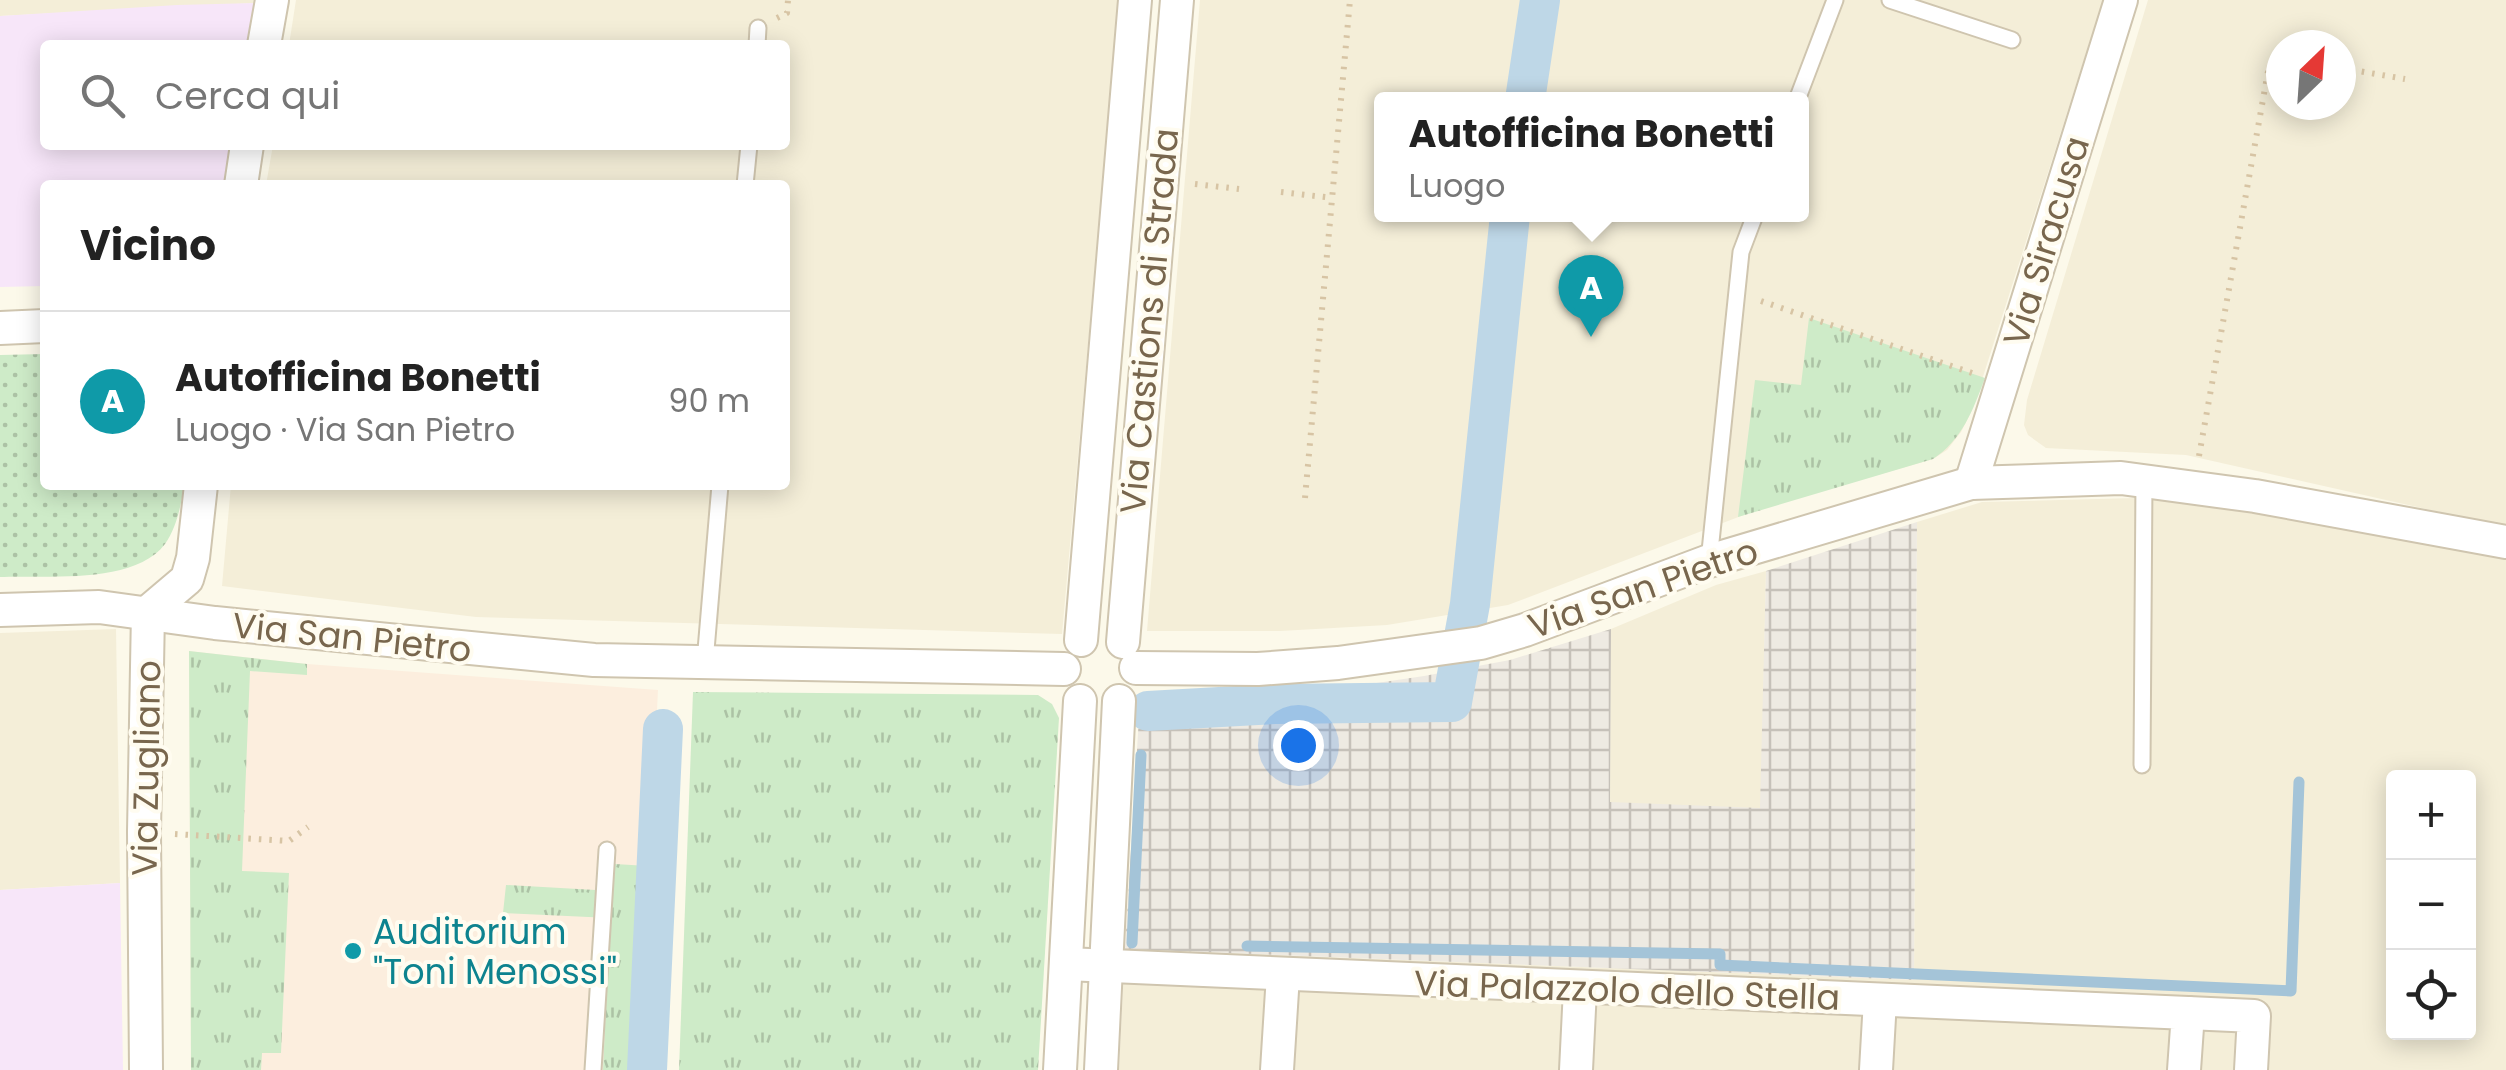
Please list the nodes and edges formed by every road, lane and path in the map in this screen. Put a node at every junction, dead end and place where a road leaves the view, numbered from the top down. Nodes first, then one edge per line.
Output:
1 (272, 0) edge
2 (788, 0) edge
3 (1135, 0) edge
4 (1177, 0) edge
5 (1350, 0) edge
6 (1835, 0) edge
7 (1890, 0) edge
8 (2121, 0) edge
9 (787, 13) dead end
10 (758, 28) dead end
11 (265, 40) edge
12 (757, 40) edge
13 (2012, 40) dead end
14 (2356, 71) edge
15 (2406, 79) dead end
16 (2266, 83) edge
17 (1800, 92) edge
18 (246, 150) edge
19 (748, 150) edge
20 (241, 180) edge
21 (745, 180) edge
22 (1281, 192) dead end
23 (1333, 198) junction
24 (1752, 222) edge
25 (1737, 292) junction
26 (40, 326) edge
27 (0, 328) edge
28 (1106, 375) junction
29 (1144, 377) junction
30 (2001, 384) junction
31 (2144, 481) junction
32 (1971, 482) junction
33 (2193, 487) junction
34 (200, 490) edge
35 (720, 490) edge
36 (1304, 498) dead end
37 (2506, 542) edge
38 (1709, 562) junction
39 (0, 610) edge
40 (148, 612) junction
41 (1082, 640) junction
42 (1130, 655) junction
43 (705, 662) junction
44 (1064, 670) junction
45 (1080, 701) junction
46 (1118, 701) junction
47 (2142, 765) dead end
48 (308, 826) dead end
49 (144, 832) junction
50 (606, 850) dead end
51 (1066, 964) junction
52 (1106, 966) junction
53 (1283, 975) junction
54 (1580, 989) junction
55 (1880, 1000) junction
56 (2188, 1013) junction
57 (146, 1070) edge
58 (593, 1070) edge
59 (1060, 1070) edge
60 (1101, 1070) edge
61 (1277, 1070) edge
62 (1576, 1070) edge
63 (1876, 1070) edge
64 (2184, 1070) edge
65 (2251, 1070) edge

1 - 11 street
2 - 9 path
3 - 28 street, Via Castions di Strada
4 - 29 street, Via Castions di Strada
5 - 23 path
6 - 17 lane
7 - 13 lane
8 - 30 street, Via Siracusa
10 - 12 lane
14 - 15 path
16 - 33 path
18 - 20 street
19 - 21 lane
22 - 23 path
23 - 36 path
24 - 25 lane
25 - 30 path
25 - 38 lane
26 - 27 street
28 - 29 lane
28 - 41 street, Via Castions di Strada
29 - 42 street, Via Castions di Strada
30 - 32 street, Via Siracusa
31 - 32 street, Via San Pietro
31 - 33 street, Via San Pietro
31 - 47 lane
32 - 38 street, Via San Pietro
33 - 37 street, Via San Pietro
34 - 40 street, Via Zugliano
35 - 43 lane
38 - 42 street, Via San Pietro
39 - 40 street, Via San Pietro
40 - 43 street, Via San Pietro
40 - 49 street, Via Zugliano
41 - 42 street
41 - 44 street
42 - 46 street
43 - 44 street, Via San Pietro
44 - 45 street
45 - 46 street
45 - 51 street
46 - 52 street
48 - 49 path
49 - 57 street, Via Zugliano
50 - 58 lane
51 - 52 street, Via Palazzolo dello Stella
51 - 59 street
52 - 53 street, Via Palazzolo dello Stella
52 - 60 street
53 - 54 street, Via Palazzolo dello Stella
53 - 61 street
54 - 55 street, Via Palazzolo dello Stella
54 - 62 street
55 - 56 street, Via Palazzolo dello Stella
55 - 63 street
56 - 64 street
56 - 65 street, Via Palazzolo dello Stella

